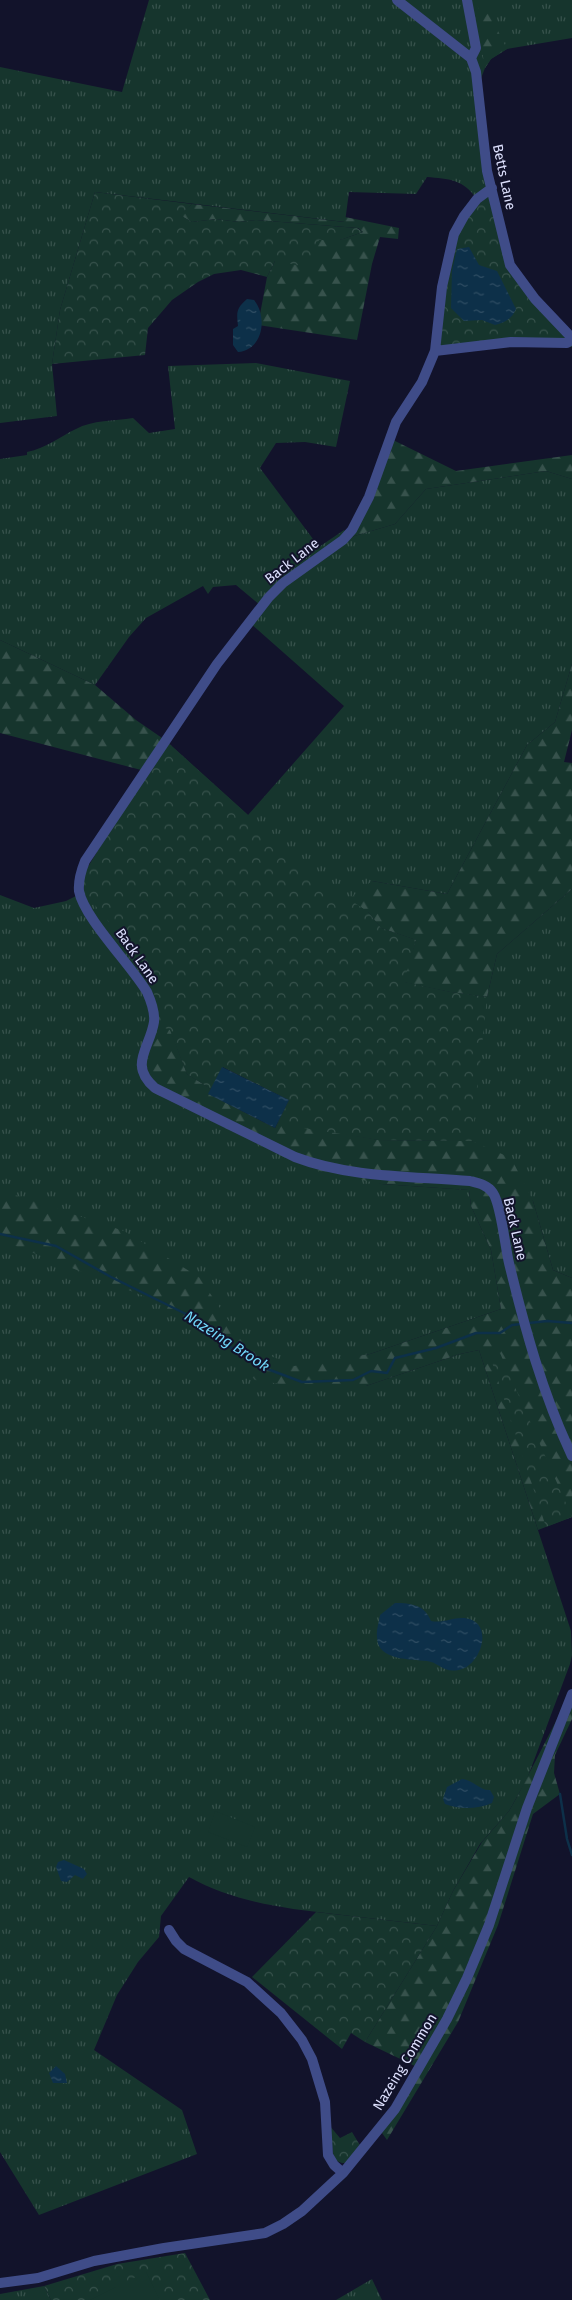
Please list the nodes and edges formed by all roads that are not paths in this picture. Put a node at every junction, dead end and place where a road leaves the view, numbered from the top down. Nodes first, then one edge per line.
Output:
1 (397, 0) edge
2 (467, 0) edge
3 (471, 58) junction
4 (492, 188) junction
5 (572, 339) edge
6 (435, 351) junction
7 (572, 1456) edge
8 (572, 1694) edge
9 (169, 1930) dead end
10 (343, 2173) junction
11 (0, 2283) edge

1 - 3 street
2 - 3 street, Betts Lane
3 - 4 street, Betts Lane
4 - 5 street, Betts Lane
4 - 6 street, Back Lane
5 - 6 street
6 - 7 street, Back Lane
8 - 10 street, Nazeing Common
9 - 10 street
10 - 11 street, Nazeing Common

